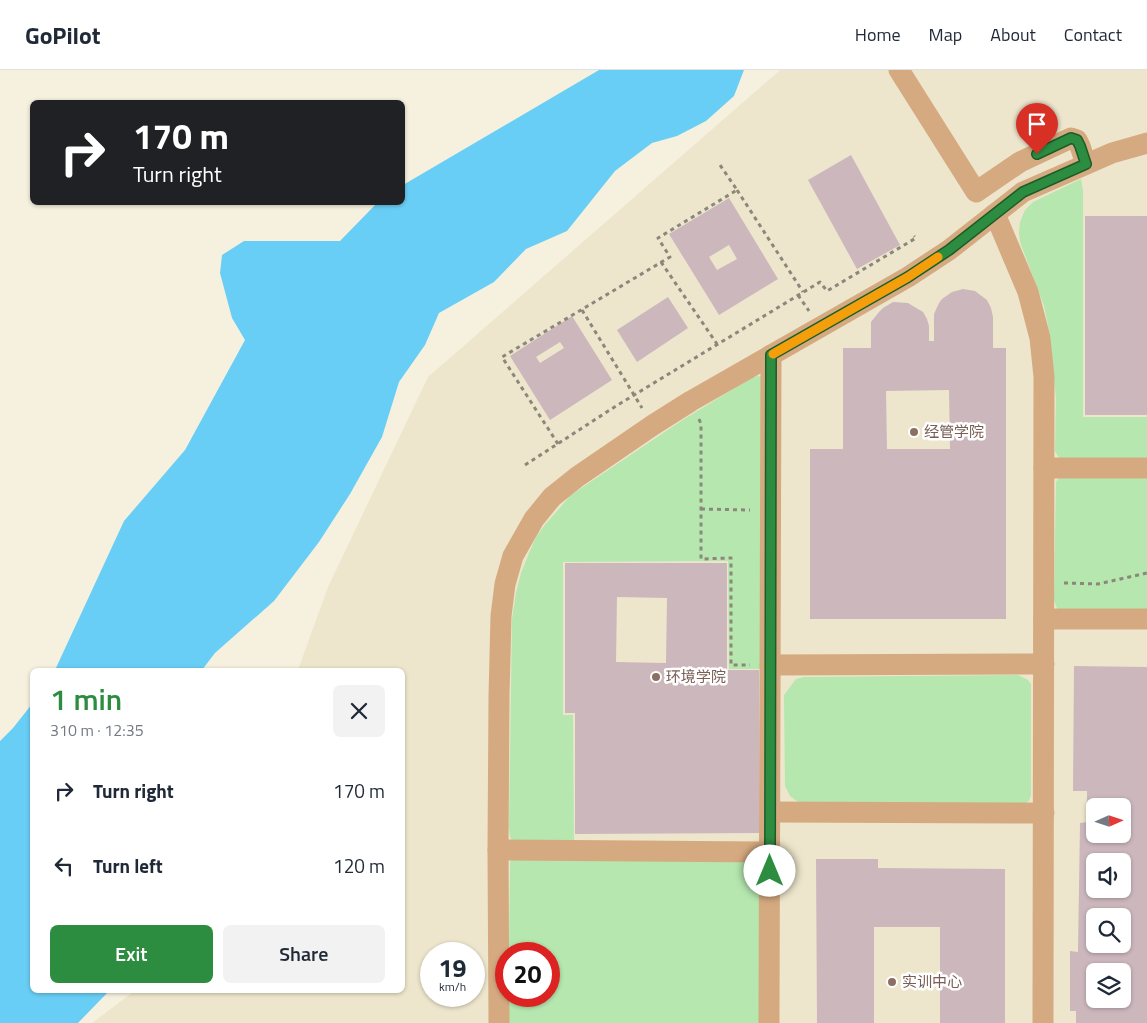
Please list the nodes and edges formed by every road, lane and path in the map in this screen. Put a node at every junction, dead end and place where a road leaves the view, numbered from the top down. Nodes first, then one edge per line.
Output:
1 (899, 70) edge
2 (1147, 143) edge
3 (1086, 164) junction
4 (720, 165) dead end
5 (737, 190) junction
6 (995, 214) junction
7 (914, 236) dead end
8 (661, 262) junction
9 (803, 292) junction
10 (582, 310) junction
11 (717, 344) junction
12 (771, 355) junction
13 (634, 395) junction
14 (691, 401) junction
15 (558, 444) junction
16 (525, 465) dead end
17 (1044, 468) junction
18 (1147, 468) edge
19 (701, 509) junction
20 (771, 510) junction
21 (1147, 573) edge
22 (1044, 582) junction
23 (1044, 619) junction
24 (1147, 619) edge
25 (1044, 664) junction
26 (770, 665) junction
27 (770, 812) junction
28 (1044, 813) junction
29 (498, 850) junction
30 (770, 852) junction
31 (499, 1023) edge
32 (770, 1023) edge
33 (1043, 1023) edge

1 - 3 street
2 - 3 street
3 - 6 street
4 - 5 path
5 - 8 path
5 - 9 path
6 - 12 street
6 - 17 street
7 - 9 path
8 - 10 path
8 - 11 path
9 - 11 path
10 - 13 path
10 - 15 path
11 - 13 path
12 - 14 street
12 - 20 street
13 - 15 path
14 - 19 path
14 - 29 street
15 - 16 path
17 - 18 street
17 - 22 street
19 - 20 path
19 - 26 path
20 - 26 street
21 - 22 path
22 - 23 street
23 - 24 street
23 - 25 street
25 - 26 street
25 - 28 street
26 - 27 street
27 - 28 street
27 - 30 street
28 - 33 street
29 - 30 street
29 - 31 street
30 - 32 street

